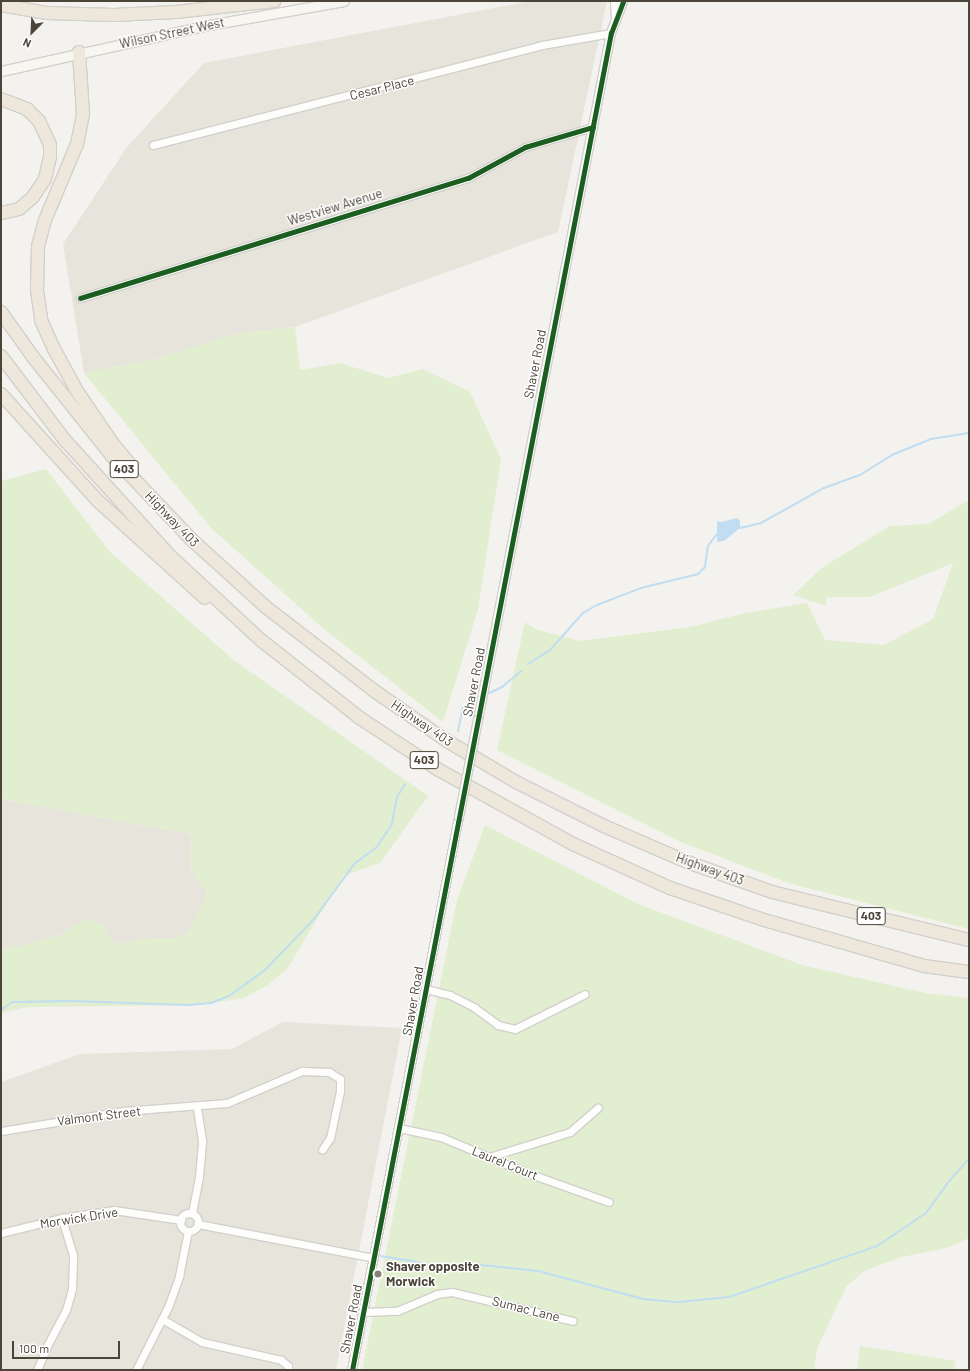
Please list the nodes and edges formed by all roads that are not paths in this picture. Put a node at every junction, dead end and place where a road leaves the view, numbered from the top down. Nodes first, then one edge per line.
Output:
1 (274, 1) edge
2 (344, 1) edge
3 (616, 1) edge
4 (623, 1) edge
5 (1, 5) edge
6 (616, 18) junction
7 (611, 33) junction
8 (79, 52) junction
9 (1, 71) edge
10 (1, 99) edge
11 (593, 127) junction
12 (153, 145) dead end
13 (1, 212) edge
14 (80, 298) dead end
15 (1, 312) edge
16 (1, 356) edge
17 (1, 394) edge
18 (268, 608) junction
19 (262, 641) junction
20 (969, 940) edge
21 (969, 972) edge
22 (426, 989) junction
23 (585, 994) dead end
24 (197, 1107) junction
25 (598, 1108) dead end
26 (399, 1128) junction
27 (1, 1131) edge
28 (322, 1150) dead end
29 (489, 1157) junction
30 (609, 1202) dead end
31 (192, 1213) junction
32 (62, 1218) junction
33 (181, 1220) junction
34 (198, 1224) junction
35 (188, 1231) junction
36 (1, 1233) edge
37 (374, 1258) junction
38 (364, 1312) junction
39 (162, 1319) junction
40 (573, 1321) dead end
41 (37, 1370) edge
42 (136, 1370) edge
43 (288, 1370) edge
44 (352, 1370) edge

1 - 5 highway
2 - 8 main road, Wilson Street West
3 - 6 street, Shaver Road
4 - 6 street, Shaver Road
6 - 7 street, Shaver Road
7 - 11 street, Shaver Road
7 - 12 street, Cesar Place
8 - 9 main road, Wilson Street West
8 - 18 highway
10 - 13 highway
11 - 14 street, Westview Avenue
11 - 22 street, Shaver Road, bridge
15 - 18 highway, Highway 403 / 403
16 - 19 highway, Highway 403 / 403
17 - 19 highway
18 - 20 highway, Highway 403 / 403
19 - 21 highway, Highway 403 / 403
22 - 23 street
22 - 26 street, Shaver Road
24 - 27 street, Valmont Street
24 - 28 street, Valmont Street
24 - 31 street
25 - 29 street
26 - 29 street, Laurel Court
26 - 37 street, Shaver Road
29 - 30 street, Laurel Court
31 - 33 street
31 - 34 street
32 - 33 street, Morwick Drive
32 - 36 street, Morwick Drive
32 - 41 street
33 - 35 street
34 - 35 street
34 - 37 street
35 - 39 street
37 - 38 street, Shaver Road
38 - 40 street, Sumac Lane
38 - 44 street, Shaver Road
39 - 42 street
39 - 43 street

